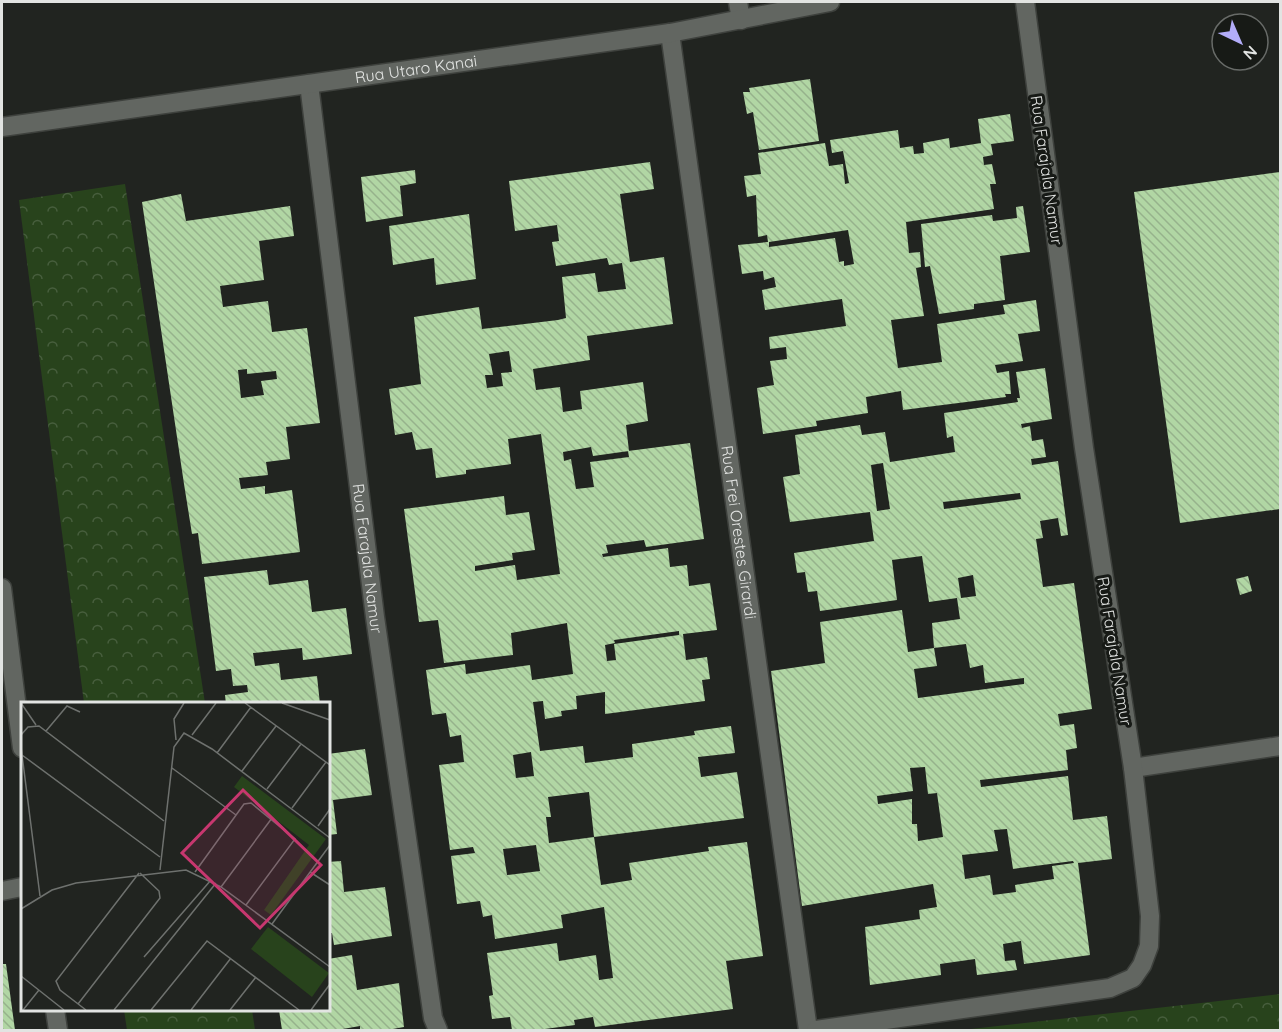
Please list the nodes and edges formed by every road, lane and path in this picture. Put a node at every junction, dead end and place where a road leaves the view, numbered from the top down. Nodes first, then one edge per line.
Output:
1 (738, 2) edge
2 (821, 2) edge
3 (1025, 2) edge
4 (741, 20) junction
5 (670, 33) junction
6 (309, 84) junction
7 (2, 127) edge
8 (2, 588) edge
9 (21, 740) edge
10 (1281, 746) edge
11 (1133, 768) junction
12 (21, 887) edge
13 (2, 891) edge
14 (55, 1011) edge
15 (58, 1030) edge
16 (438, 1030) edge
17 (808, 1030) edge
18 (816, 1030) edge

1 - 4 street
2 - 4 street, Rua Utaro Kanai
3 - 11 street, Rua Farajala Namur
4 - 5 street, Rua Utaro Kanai
5 - 6 street, Rua Utaro Kanai
5 - 17 street, Rua Frei Orestes Girardi
6 - 7 street, Rua Utaro Kanai
6 - 16 street, Rua Farajala Namur
8 - 9 street
10 - 11 street
11 - 18 street, Rua Farajala Namur
12 - 13 street
14 - 15 street

